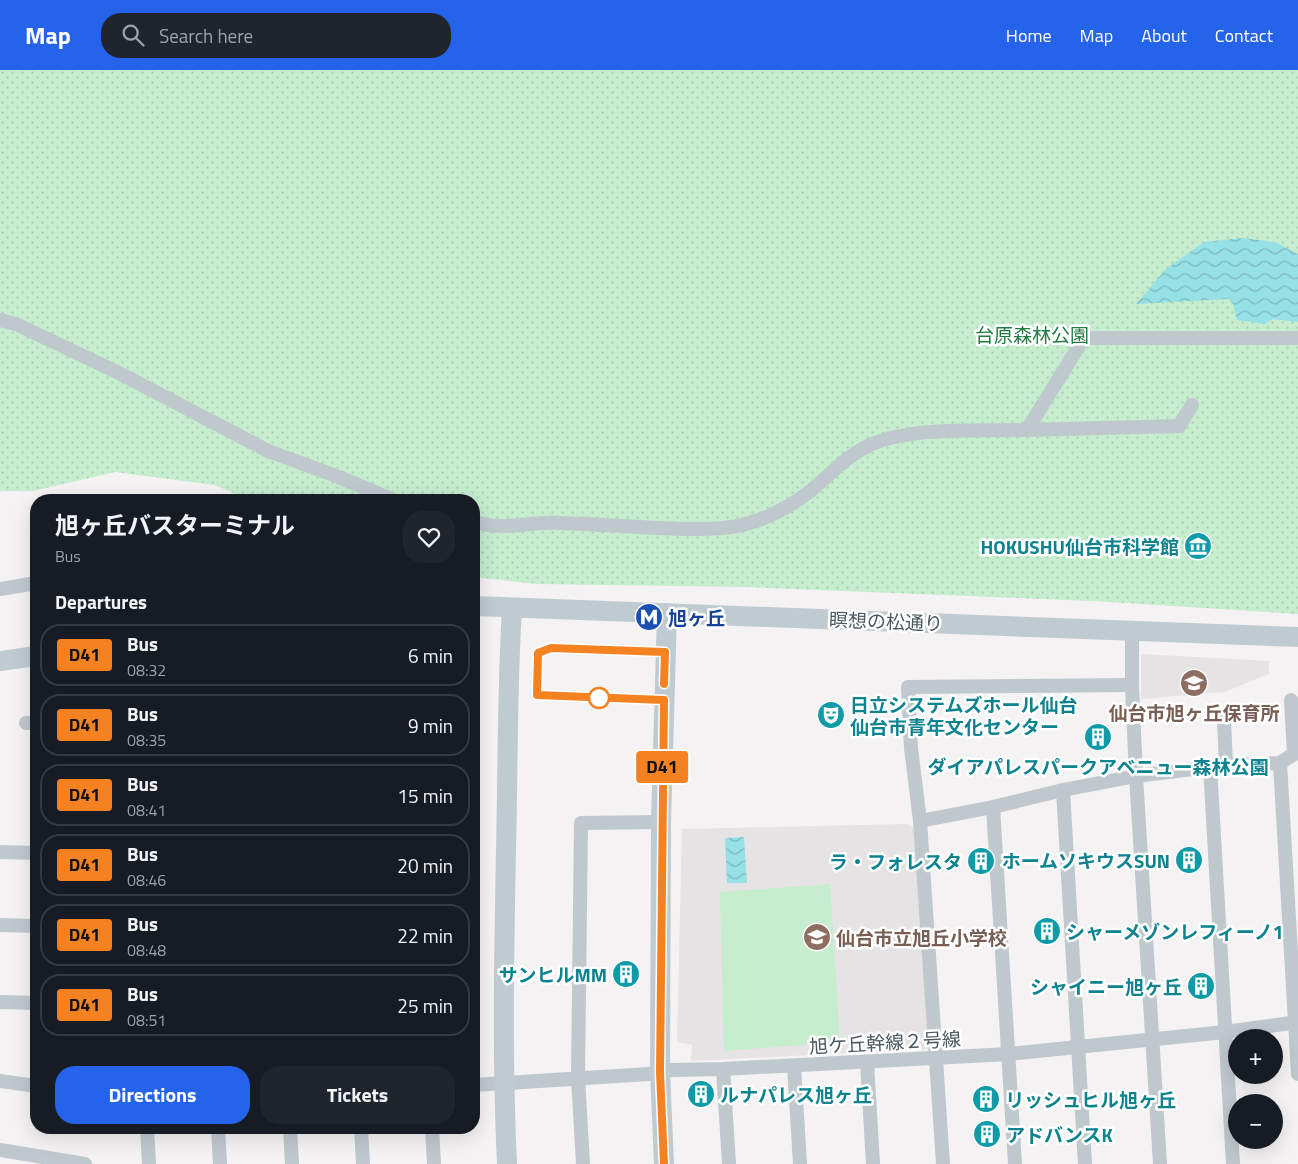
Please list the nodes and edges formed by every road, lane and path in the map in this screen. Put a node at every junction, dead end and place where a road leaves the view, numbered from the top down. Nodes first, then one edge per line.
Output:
1 (0, 320) edge
2 (1298, 338) edge
3 (1192, 405) dead end
4 (1027, 430) junction
5 (379, 494) edge
6 (480, 524) edge
7 (30, 584) edge
8 (0, 589) edge
9 (480, 606) edge
10 (512, 608) junction
11 (667, 613) junction
12 (1132, 630) junction
13 (1298, 637) edge
14 (30, 657) edge
15 (0, 661) edge
16 (1132, 685) junction
17 (1291, 700) dead end
18 (1224, 718) dead end
19 (1296, 754) edge
20 (1280, 763) junction
21 (1226, 765) junction
22 (1210, 767) junction
23 (1136, 776) junction
24 (1063, 790) junction
25 (993, 807) junction
26 (920, 820) junction
27 (661, 822) junction
28 (0, 852) edge
29 (30, 853) edge
30 (0, 925) edge
31 (30, 926) edge
32 (0, 1002) edge
33 (30, 1003) edge
34 (1296, 1022) edge
35 (1225, 1032) junction
36 (1153, 1039) junction
37 (1078, 1047) junction
38 (1009, 1054) junction
39 (935, 1059) junction
40 (867, 1062) junction
41 (794, 1066) junction
42 (723, 1069) junction
43 (660, 1072) junction
44 (1298, 1074) edge
45 (578, 1078) junction
46 (0, 1081) edge
47 (504, 1083) junction
48 (30, 1085) edge
49 (480, 1085) edge
50 (147, 1134) edge
51 (218, 1134) edge
52 (290, 1134) edge
53 (361, 1134) edge
54 (432, 1134) edge
55 (0, 1150) edge
56 (85, 1164) edge
57 (149, 1164) edge
58 (220, 1164) edge
59 (292, 1164) edge
60 (363, 1164) edge
61 (434, 1164) edge
62 (507, 1164) edge
63 (583, 1164) edge
64 (664, 1164) edge
65 (729, 1164) edge
66 (800, 1164) edge
67 (873, 1164) edge
68 (942, 1164) edge
69 (1015, 1164) edge
70 (1085, 1164) edge
71 (1160, 1164) edge
72 (1233, 1164) edge

1 - 5 street
2 - 4 street
3 - 4 street
4 - 6 street
7 - 8 street
9 - 10 street, 瞑想の松通り
10 - 11 street, 瞑想の松通り
10 - 47 street
11 - 12 street, 瞑想の松通り
11 - 27 street
12 - 13 street, 瞑想の松通り
12 - 16 street
14 - 15 street
16 - 23 street
16 - 26 street
17 - 19 street
18 - 21 street
19 - 20 street
20 - 21 street
20 - 34 street
21 - 22 street
22 - 23 street
22 - 35 street
23 - 24 street
23 - 36 street
24 - 25 street
24 - 37 street
25 - 26 street
25 - 38 street
26 - 39 street
27 - 43 street
27 - 45 street
28 - 29 street
30 - 31 street
32 - 33 street
34 - 35 street, 旭ケ丘幹線２号線
34 - 44 street
35 - 36 street, 旭ケ丘幹線２号線
35 - 72 street
36 - 37 street, 旭ケ丘幹線２号線
36 - 71 street
37 - 38 street, 旭ケ丘幹線２号線
37 - 70 street
38 - 39 street, 旭ケ丘幹線２号線
38 - 69 street
39 - 40 street, 旭ケ丘幹線２号線
39 - 68 street
40 - 41 street, 旭ケ丘幹線２号線
40 - 67 street
41 - 42 street, 旭ケ丘幹線２号線
41 - 66 street
42 - 43 street, 旭ケ丘幹線２号線
42 - 65 street
43 - 45 street, 旭ケ丘幹線２号線
43 - 64 street
45 - 47 street, 旭ケ丘幹線２号線
45 - 63 street
46 - 48 street
47 - 49 street, 旭ケ丘幹線２号線
47 - 62 street
50 - 57 street
51 - 58 street
52 - 59 street
53 - 60 street
54 - 61 street
55 - 56 street

